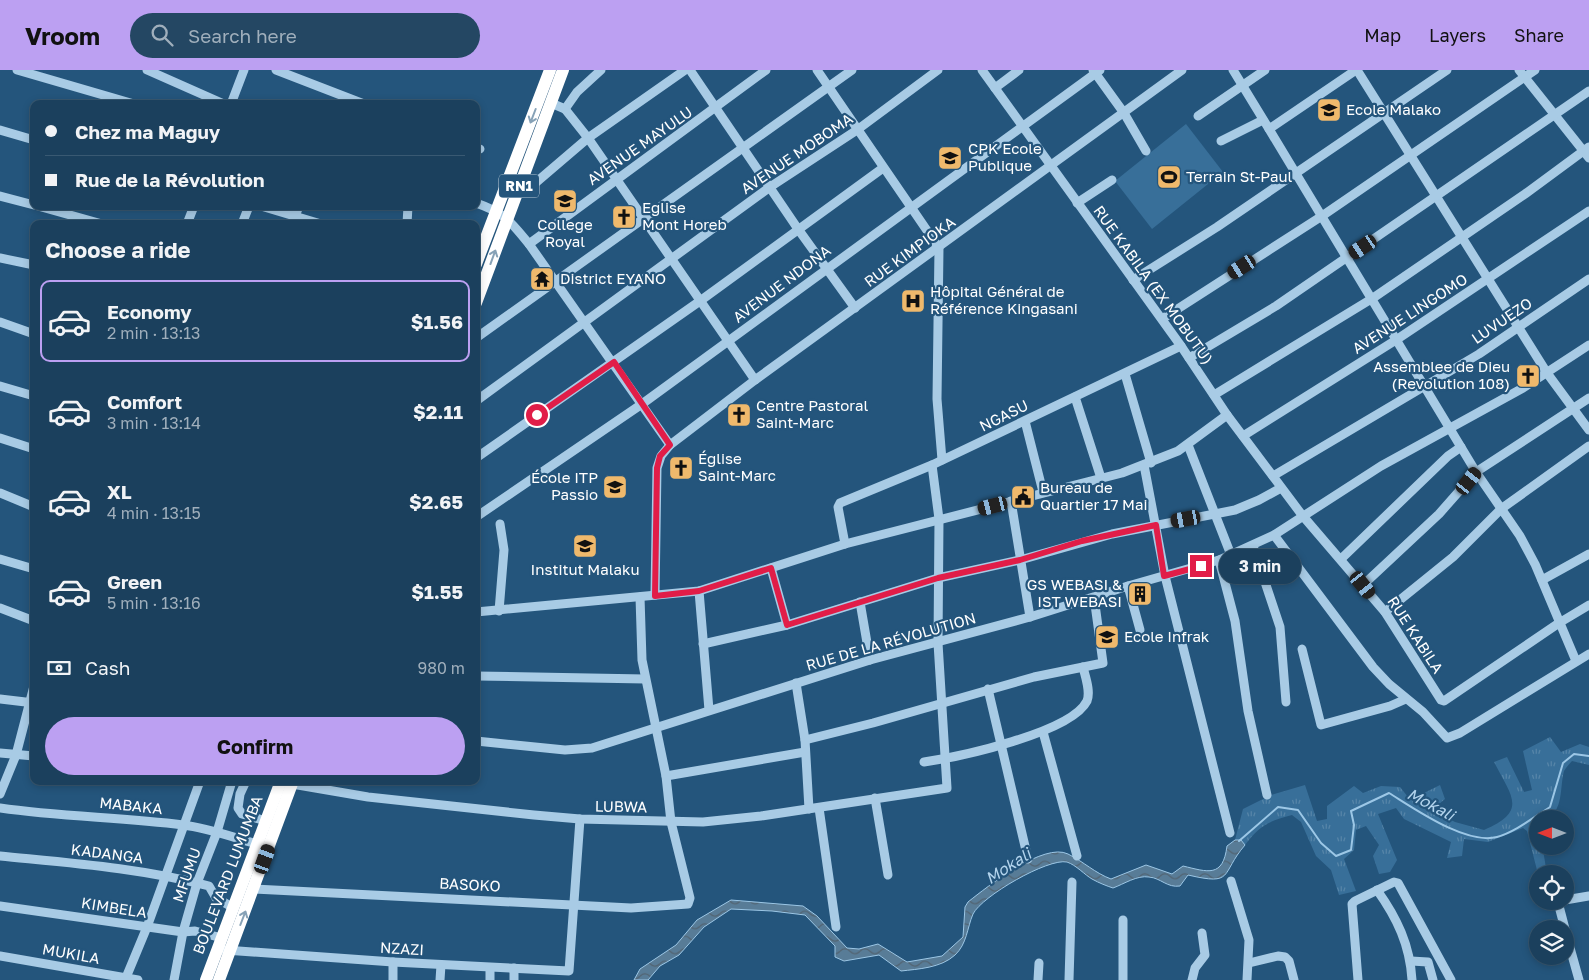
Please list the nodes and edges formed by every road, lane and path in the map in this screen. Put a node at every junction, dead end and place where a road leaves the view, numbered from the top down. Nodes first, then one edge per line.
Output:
1 (17, 70) edge
2 (147, 70) edge
3 (244, 70) edge
4 (276, 70) edge
5 (550, 70) edge
6 (563, 70) edge
7 (601, 70) edge
8 (686, 70) edge
9 (690, 70) edge
10 (766, 70) edge
11 (817, 70) edge
12 (852, 70) edge
13 (938, 70) edge
14 (982, 70) edge
15 (1019, 70) edge
16 (1182, 70) edge
17 (1233, 70) edge
18 (1265, 70) edge
19 (1356, 70) edge
20 (1447, 70) edge
21 (1535, 70) edge
22 (1096, 71) edge
23 (1522, 74) edge
24 (1243, 86) junction
25 (829, 87) junction
26 (995, 88) junction
27 (1589, 91) edge
28 (120, 100) edge
29 (215, 100) edge
30 (233, 100) edge
31 (354, 100) edge
32 (551, 102) junction
33 (564, 109) junction
34 (716, 109) junction
35 (1384, 112) junction
36 (1124, 113) junction
37 (1198, 116) dead end
38 (1555, 116) junction
39 (1263, 120) junction
40 (1024, 128) junction
41 (0, 130) edge
42 (857, 130) junction
43 (1269, 130) junction
44 (588, 138) junction
45 (30, 139) edge
46 (1222, 142) dead end
47 (743, 148) junction
48 (1146, 151) dead end
49 (1587, 152) edge
50 (1411, 156) junction
51 (1050, 165) junction
52 (883, 168) junction
53 (1295, 172) junction
54 (616, 179) junction
55 (1112, 180) dead end
56 (770, 187) junction
57 (0, 196) edge
58 (1438, 196) junction
59 (515, 197) junction
60 (1077, 203) junction
61 (30, 204) edge
62 (480, 205) edge
63 (910, 207) junction
64 (52, 210) edge
65 (270, 210) edge
66 (1589, 211) edge
67 (502, 214) junction
68 (1322, 216) junction
69 (88, 220) edge
70 (294, 220) edge
71 (644, 220) junction
72 (798, 229) junction
73 (1463, 237) junction
74 (530, 244) junction
75 (939, 248) junction
76 (480, 256) edge
77 (1348, 257) junction
78 (0, 258) edge
79 (671, 259) junction
80 (30, 264) edge
81 (826, 268) junction
82 (1489, 278) junction
83 (1589, 279) edge
84 (1133, 280) junction
85 (557, 282) junction
86 (480, 289) edge
87 (1373, 298) junction
88 (700, 302) junction
89 (855, 308) junction
90 (1162, 319) junction
91 (0, 322) edge
92 (585, 322) junction
93 (1520, 326) junction
94 (30, 333) edge
95 (480, 335) edge
96 (1396, 340) junction
97 (728, 342) junction
98 (1589, 345) edge
99 (1181, 346) junction
100 (1189, 358) junction
101 (614, 362) junction
102 (1548, 373) junction
103 (1125, 374) junction
104 (755, 380) junction
105 (1424, 385) junction
106 (0, 386) edge
107 (30, 395) edge
108 (1214, 395) junction
109 (1075, 397) junction
110 (1589, 398) edge
111 (480, 399) edge
112 (642, 404) junction
113 (1574, 408) junction
114 (1226, 415) junction
115 (1024, 421) junction
116 (1450, 428) junction
117 (1589, 430) edge
118 (1243, 436) junction
119 (0, 438) edge
120 (670, 445) junction
121 (1188, 445) junction
122 (1589, 446) edge
123 (1461, 447) junction
124 (30, 448) edge
125 (480, 455) edge
126 (942, 460) junction
127 (1148, 464) junction
128 (932, 465) junction
129 (1476, 472) junction
130 (1273, 476) junction
131 (1101, 478) junction
132 (1281, 488) junction
133 (1043, 492) junction
134 (0, 494) edge
135 (1011, 501) junction
136 (30, 505) edge
137 (1501, 509) junction
138 (480, 514) edge
139 (1215, 514) junction
140 (1302, 515) junction
141 (939, 519) junction
142 (500, 524) dead end
143 (1156, 525) junction
144 (1274, 535) junction
145 (845, 544) junction
146 (1253, 546) junction
147 (1589, 554) edge
148 (1232, 555) junction
149 (0, 559) edge
150 (1341, 559) junction
151 (1020, 560) junction
152 (1219, 560) junction
153 (30, 568) edge
154 (771, 568) junction
155 (1164, 576) junction
156 (938, 578) junction
157 (1542, 580) junction
158 (1363, 585) junction
159 (1128, 586) junction
160 (699, 591) junction
161 (655, 596) junction
162 (1094, 596) junction
163 (640, 597) junction
164 (860, 602) junction
165 (1589, 605) edge
166 (0, 608) edge
167 (499, 611) junction
168 (480, 612) edge
169 (1385, 612) junction
170 (1030, 617) junction
171 (30, 619) edge
172 (1559, 623) junction
173 (787, 625) junction
174 (1140, 630) dead end
175 (938, 643) junction
176 (703, 644) junction
177 (1302, 649) dead end
178 (1589, 654) edge
179 (870, 660) junction
180 (1576, 660) junction
181 (1083, 667) junction
182 (480, 676) edge
183 (646, 679) junction
184 (796, 683) junction
185 (988, 689) junction
186 (0, 699) edge
187 (1406, 699) junction
188 (1286, 702) dead end
189 (30, 703) edge
190 (941, 704) junction
191 (30, 707) edge
192 (709, 710) junction
193 (657, 729) junction
194 (1043, 732) junction
195 (805, 740) junction
196 (480, 741) edge
197 (1000, 744) junction
198 (805, 752) junction
199 (0, 753) edge
200 (16, 756) junction
201 (30, 756) edge
202 (946, 759) junction
203 (924, 762) dead end
204 (666, 776) junction
205 (199, 785) edge
206 (231, 785) edge
207 (244, 785) edge
208 (288, 785) edge
209 (305, 785) edge
210 (0, 794) edge
211 (1267, 795) dead end
212 (875, 798) junction
213 (0, 808) edge
214 (814, 808) junction
215 (580, 819) junction
216 (671, 822) junction
217 (269, 824) junction
218 (184, 825) junction
219 (217, 832) junction
220 (1230, 833) dead end
221 (257, 844) junction
222 (0, 856) edge
223 (1077, 856) dead end
224 (1028, 860) dead end
225 (165, 875) junction
226 (888, 875) dead end
227 (1231, 880) dead end
228 (1072, 882) dead end
229 (197, 883) junction
230 (254, 889) junction
231 (1377, 890) junction
232 (1589, 896) edge
233 (1574, 899) edge
234 (574, 905) junction
235 (0, 906) edge
236 (234, 908) junction
237 (1123, 920) dead end
238 (147, 927) junction
239 (836, 927) dead end
240 (183, 932) junction
241 (1202, 933) dead end
242 (224, 946) junction
243 (0, 956) edge
244 (393, 962) junction
245 (1411, 962) junction
246 (1574, 962) edge
247 (1039, 963) dead end
248 (1249, 963) junction
249 (441, 965) junction
250 (490, 968) junction
251 (514, 968) junction
252 (566, 970) junction
253 (125, 979) edge
254 (138, 980) edge
255 (174, 980) edge
256 (206, 980) edge
257 (219, 980) edge
258 (393, 980) edge
259 (440, 980) edge
260 (490, 980) edge
261 (514, 980) edge
262 (561, 980) edge
263 (1038, 980) edge
264 (1069, 980) edge
265 (1123, 980) edge
266 (1192, 980) edge
267 (1247, 980) edge
268 (1294, 980) edge
269 (1358, 980) edge
270 (1412, 980) edge
271 (1433, 980) edge
272 (1451, 980) edge
273 (1579, 980) edge

1 - 28 street
2 - 29 street
3 - 30 street
4 - 31 street
5 -> 67 highway, RN1
6 - 32 highway, RN1
7 - 33 street
8 - 44 street
9 - 34 street
10 - 34 street, AVENUE MAYULU
11 - 25 street
12 - 25 street
13 - 42 street, AVENUE MOBOMA
14 - 26 street, RUE KABILA (EX MOBUTU)
15 - 26 street
16 - 36 street, RUE KIMPIOKA
17 - 24 street
18 - 24 street
19 - 35 street
19 - 43 street
20 - 35 street
21 - 23 street
22 - 36 street
22 - 40 street, AVENUE NDONA
23 - 38 street
23 - 50 street
24 - 37 street
24 - 39 street
25 - 42 street
25 - 47 street
26 - 40 street, RUE KABILA (EX MOBUTU)
27 - 38 street
32 - 33 street
32 - 59 highway, RN1
33 - 44 street
34 - 47 street
34 - 54 street, AVENUE MAYULU
35 - 50 street
35 - 53 street
36 - 48 street
36 - 51 street, RUE KIMPIOKA
38 - 49 street
38 - 58 street
39 - 43 street
39 - 46 street
40 - 51 street, RUE KABILA (EX MOBUTU)
40 - 63 street, AVENUE NDONA
41 - 45 street
42 - 52 street
42 - 56 street, AVENUE MOBOMA
43 - 53 street
44 - 54 street
44 - 59 street
47 - 56 street
47 - 71 street
49 - 73 street
50 - 58 street
50 - 68 street
51 - 60 street, RUE KABILA (EX MOBUTU)
51 - 75 street, RUE KIMPIOKA
52 - 63 street
52 - 72 street
53 - 68 street
53 - 84 street
54 - 71 street
54 - 74 street, AVENUE MAYULU
55 - 60 street
56 - 72 street
56 - 79 street, AVENUE MOBOMA
57 - 61 street
58 - 73 street
58 - 77 street
59 - 67 highway, RN1
60 - 84 street, RUE KABILA (EX MOBUTU)
62 - 67 street
63 - 75 street
63 - 81 street, AVENUE NDONA
64 - 69 street
65 - 70 street
66 - 82 street, AVENUE LINGOMO
67 - 74 street
67 - 76 highway, RN1
86 -> 67 highway, RN1
68 - 77 street
68 - 90 street
71 - 79 street
71 - 85 street
72 - 81 street
72 - 88 street
73 - 82 street
73 - 87 street
74 - 85 street
75 - 89 street, RUE KIMPIOKA
75 - 126 street
77 - 87 street
77 - 100 street
78 - 80 street
79 - 88 street
79 - 92 street, AVENUE MOBOMA
81 - 89 street
81 - 97 street, AVENUE NDONA
82 - 93 street
82 - 96 street, AVENUE LINGOMO
83 - 93 street, LUVUEZO
84 - 90 street, RUE KABILA (EX MOBUTU)
85 - 92 street
85 - 95 street
87 - 96 street
87 - 108 street
88 - 97 street
88 - 101 street
89 - 104 street, RUE KIMPIOKA
90 - 99 street, RUE KABILA (EX MOBUTU)
91 - 94 street
92 - 101 street
92 - 111 street, AVENUE MOBOMA
93 - 102 street
93 - 105 street, LUVUEZO
96 - 105 street
96 - 118 street, AVENUE LINGOMO
97 - 104 street
97 - 112 street, AVENUE NDONA
98 - 102 street, RUE DE LA RÉVOLUTION
99 - 100 street, RUE KABILA (EX MOBUTU)
99 - 103 street, NGASU
100 - 108 street, RUE KABILA (EX MOBUTU)
101 - 112 street
101 - 125 street
102 - 113 street
102 - 116 street, RUE DE LA RÉVOLUTION
103 - 109 street, NGASU
103 - 127 street
104 - 120 street, RUE KIMPIOKA
105 - 116 street
105 - 130 street, LUVUEZO
106 - 107 street
108 - 114 street, RUE KABILA (EX MOBUTU)
109 - 115 street, NGASU
109 - 131 street
110 - 113 street
112 - 120 street
112 - 138 street, AVENUE NDONA
113 - 117 street
113 - 129 street
114 - 118 street, RUE KABILA (EX MOBUTU)
114 - 121 street
115 - 126 street, NGASU
115 - 133 street
116 - 123 street
116 - 140 street, RUE DE LA RÉVOLUTION
118 - 130 street, RUE KABILA (EX MOBUTU)
119 - 124 street
120 - 161 street, RUE KIMPIOKA
121 - 127 street
121 - 139 street
122 - 137 street
123 - 129 street
123 - 150 street
126 - 128 street, NGASU
127 - 131 street
127 - 143 street
128 - 141 street
128 - 145 street, NGASU
129 - 137 street
129 - 158 street
130 - 132 street, RUE KABILA (EX MOBUTU)
131 - 133 street
132 - 139 street
132 - 140 street, RUE KABILA (EX MOBUTU)
133 - 135 street
134 - 136 street
135 - 141 street
135 - 151 street
137 - 157 street
137 - 169 street
139 - 143 street
139 - 148 street
140 - 144 street, RUE DE LA RÉVOLUTION
140 - 150 street, RUE KABILA
141 - 145 street
141 - 156 street
142 - 167 street
143 - 151 street
143 - 155 street
144 - 146 street, RUE DE LA RÉVOLUTION
144 - 187 street
145 - 154 street
146 - 148 street, RUE DE LA RÉVOLUTION
146 - 188 street
147 - 157 street
148 - 152 street, RUE DE LA RÉVOLUTION
149 - 153 street
150 - 158 street, RUE KABILA
151 - 156 street
151 - 170 street
152 - 155 street, RUE DE LA RÉVOLUTION
152 - 211 street
154 - 160 street
154 - 173 street
155 - 159 street, RUE DE LA RÉVOLUTION
155 - 220 street
156 - 164 street
156 - 175 street
157 - 172 street
158 - 169 street, RUE KABILA
159 - 162 street, RUE DE LA RÉVOLUTION
159 - 174 street
160 - 161 street
160 - 176 street
161 - 163 street
162 - 170 street, RUE DE LA RÉVOLUTION
162 - 181 street
163 - 167 street
163 - 183 street
164 - 173 street
164 - 179 street
165 - 172 street
166 - 171 street
167 - 168 street
169 - 172 street, RUE KABILA
170 - 175 street, RUE DE LA RÉVOLUTION
172 - 180 street
173 - 176 street
175 - 179 street, RUE DE LA RÉVOLUTION
175 - 190 street
176 - 192 street
177 - 187 street
178 - 180 street
179 - 184 street, RUE DE LA RÉVOLUTION
180 - 187 street
181 - 185 street
181 - 194 street
182 - 183 street
183 - 193 street
184 - 192 street, RUE DE LA RÉVOLUTION
184 - 195 street
185 - 190 street
185 - 197 street
186 - 189 street
190 - 195 street
190 - 202 street
191 - 200 street
192 - 193 street, RUE DE LA RÉVOLUTION
193 - 196 street, RUE DE LA RÉVOLUTION
193 - 204 street
194 - 197 street
194 - 223 street
195 - 198 street
197 - 202 street
197 - 224 street
198 - 204 street
198 - 214 street
199 - 200 street
200 - 201 street
200 - 210 street
202 - 203 street
202 - 212 street, LUBWA
204 - 216 street
205 - 218 street
206 - 219 street, MFUMU
207 - 217 street
208 - 217 highway, BOULEVARD LUMUMBA
209 - 215 street, LUBWA
212 - 214 street, LUBWA
212 - 226 street
213 - 218 street, MABAKA
214 - 216 street, LUBWA
214 - 239 street
215 - 216 street, LUBWA
215 - 234 street
216 - 234 street, BASOKO
217 - 221 highway, BOULEVARD LUMUMBA
217 - 230 highway, BOULEVARD LUMUMBA
218 - 219 street, MABAKA
218 - 225 street
219 - 221 street, MABAKA
219 - 229 street, MFUMU
221 - 236 highway, BOULEVARD LUMUMBA
222 - 225 street, KADANGA
225 - 229 street, KADANGA
225 - 238 street
227 - 248 street
228 - 264 street
229 - 236 street, KADANGA
229 - 240 street, MFUMU
230 - 234 street, BASOKO
242 -> 230 highway, BOULEVARD LUMUMBA
231 - 245 street
231 - 269 street
231 - 272 street
232 - 233 street
234 - 252 street
235 - 238 street, KIMBELA
236 - 242 highway, BOULEVARD LUMUMBA
237 - 265 street
238 - 240 street, KIMBELA
238 - 253 street
240 - 242 street, KIMBELA
240 - 255 street, MFUMU
241 - 266 street
242 - 244 street, NZAZI
242 - 256 highway, BOULEVARD LUMUMBA
242 - 257 highway, BOULEVARD LUMUMBA
243 - 253 street, MUKILA
244 - 249 street, NZAZI
244 - 258 street
245 - 270 street
245 - 271 street
246 - 273 street
247 - 263 street
248 - 267 street
248 - 268 street
249 - 250 street, NZAZI
249 - 259 street
250 - 251 street, NZAZI
250 - 260 street
251 - 252 street, NZAZI
251 - 261 street
252 - 262 street
253 - 254 street, MUKILA

